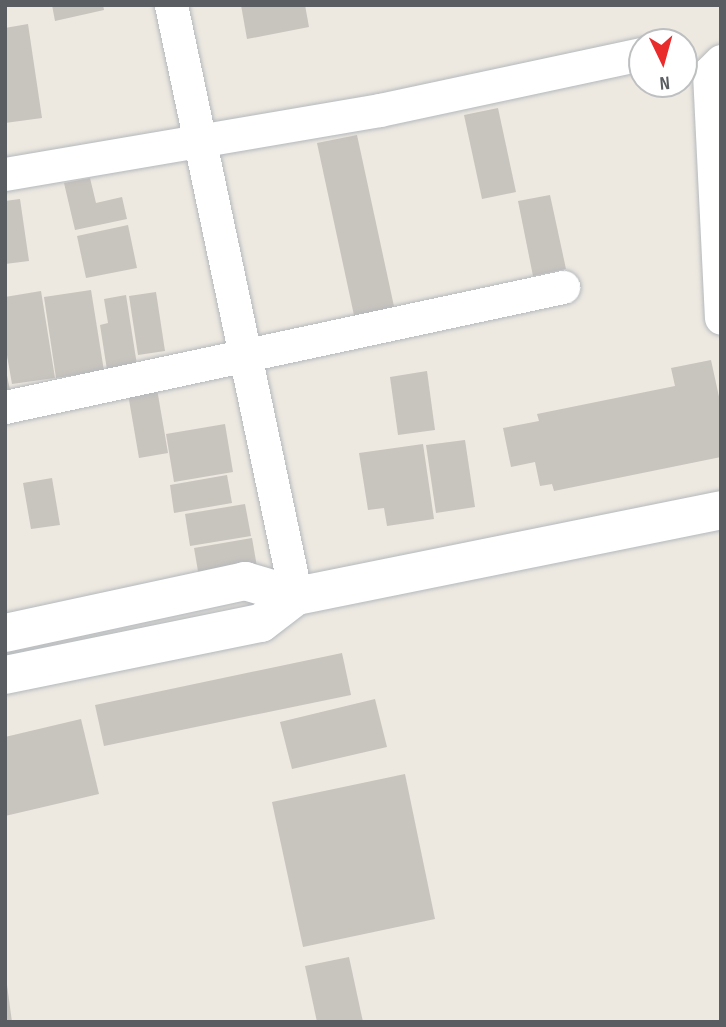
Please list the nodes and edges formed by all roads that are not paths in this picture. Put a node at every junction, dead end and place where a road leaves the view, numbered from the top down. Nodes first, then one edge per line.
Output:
1 (171, 5) edge
2 (628, 57) edge
3 (704, 64) edge
4 (200, 139) junction
5 (5, 174) edge
6 (563, 287) dead end
7 (721, 318) edge
8 (247, 355) junction
9 (5, 407) edge
10 (721, 510) edge
11 (296, 596) junction
12 (5, 633) edge
13 (5, 675) edge

1 - 4 street
2 - 4 street
3 - 7 street
4 - 5 street
4 - 8 street
6 - 8 street
8 - 9 street
8 - 11 street
10 - 11 main road
11 - 12 main road
11 - 13 main road

